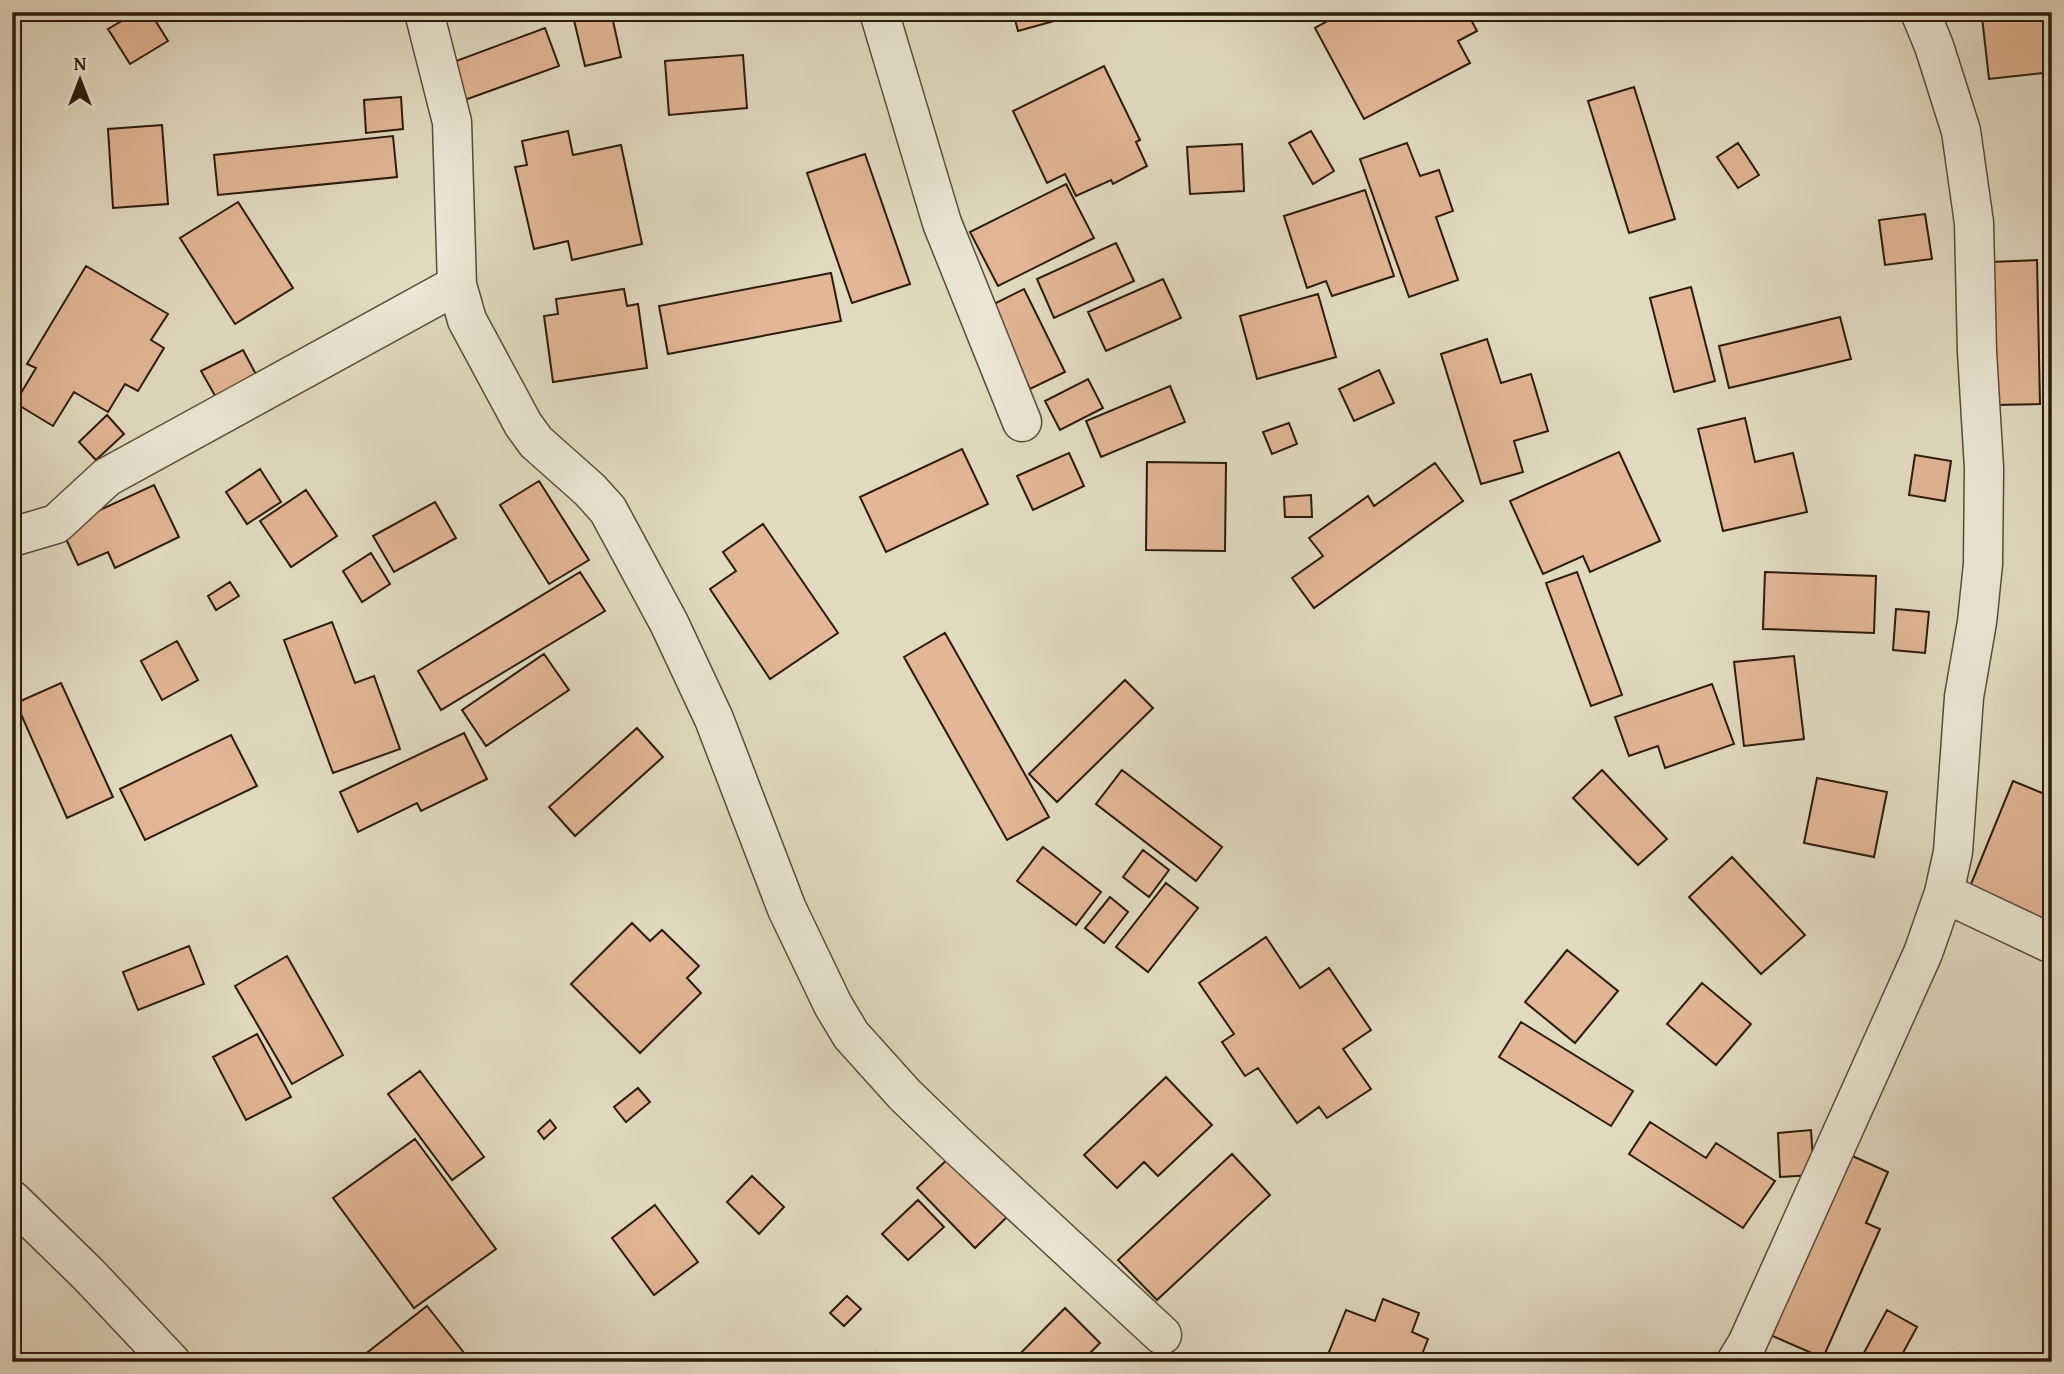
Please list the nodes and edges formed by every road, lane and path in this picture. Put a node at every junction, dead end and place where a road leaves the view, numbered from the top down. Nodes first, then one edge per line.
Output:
1 (424, 12) edge
2 (879, 12) edge
3 (1920, 12) edge
4 (457, 285) junction
5 (1022, 422) dead end
6 (12, 537) edge
7 (1944, 893) junction
8 (2052, 944) edge
9 (12, 1200) edge
10 (1162, 1335) dead end
11 (171, 1362) edge
12 (1736, 1362) edge

1 - 4 street
2 - 5 street
3 - 7 street
4 - 6 street
4 - 10 street
7 - 8 street
7 - 12 street
9 - 11 street

